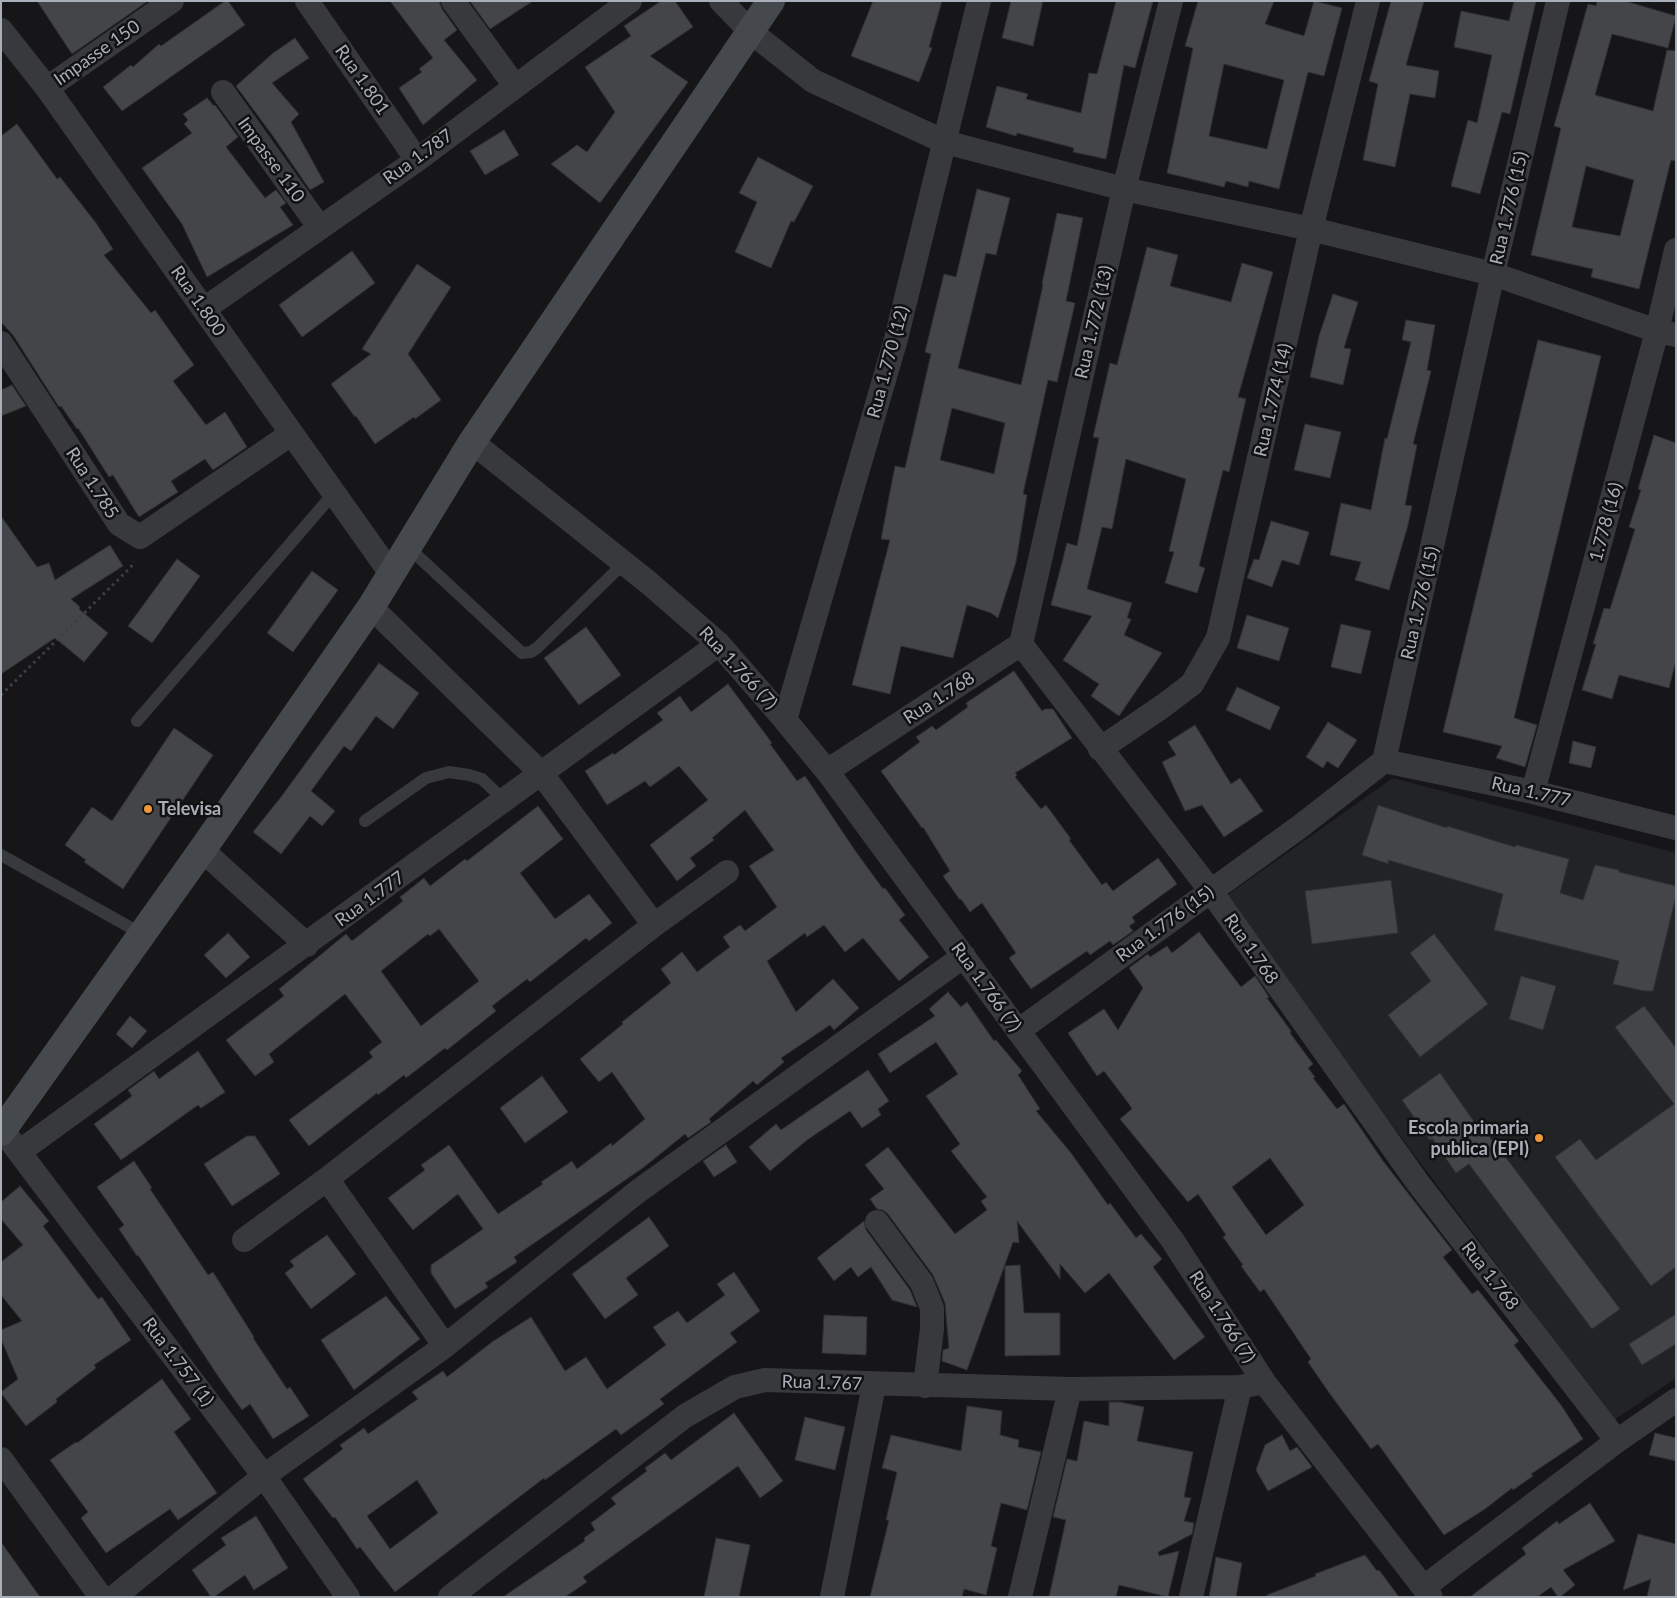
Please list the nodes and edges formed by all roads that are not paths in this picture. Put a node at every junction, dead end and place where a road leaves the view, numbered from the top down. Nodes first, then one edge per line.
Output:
1 (172, 1) edge
2 (307, 1) edge
3 (453, 1) edge
4 (630, 1) edge
5 (720, 1) edge
6 (771, 1) edge
7 (979, 1) edge
8 (1171, 1) edge
9 (1368, 1) edge
10 (1558, 1) edge
11 (1, 30) edge
12 (751, 32) junction
13 (515, 86) junction
14 (46, 88) junction
15 (223, 92) dead end
16 (945, 142) junction
17 (417, 160) junction
18 (1124, 189) junction
19 (320, 228) junction
20 (1312, 230) junction
21 (1676, 250) edge
22 (1493, 274) junction
23 (204, 309) junction
24 (1666, 333) edge
25 (1, 343) edge
26 (291, 434) junction
27 (472, 442) junction
28 (334, 493) junction
29 (408, 547) junction
30 (624, 563) junction
31 (392, 575) junction
32 (371, 607) junction
33 (719, 644) junction
34 (1021, 644) junction
35 (785, 720) junction
36 (137, 721) dead end
37 (1100, 749) junction
38 (1384, 761) junction
39 (827, 771) junction
40 (541, 774) junction
41 (1533, 792) junction
42 (504, 800) junction
43 (365, 820) dead end
44 (1676, 828) edge
45 (202, 850) junction
46 (1, 855) edge
47 (727, 872) dead end
48 (1210, 890) junction
49 (654, 925) junction
50 (142, 934) junction
51 (307, 944) junction
52 (964, 956) junction
53 (1018, 1031) junction
54 (2, 1131) edge
55 (19, 1152) junction
56 (327, 1179) junction
57 (876, 1222) dead end
58 (244, 1240) dead end
59 (444, 1346) junction
60 (1264, 1382) junction
61 (874, 1385) junction
62 (926, 1386) junction
63 (1240, 1387) junction
64 (1070, 1389) junction
65 (1676, 1400) edge
66 (1617, 1442) junction
67 (1, 1459) edge
68 (264, 1476) junction
69 (1428, 1592) edge
70 (101, 1597) edge
71 (114, 1597) edge
72 (348, 1597) edge
73 (450, 1597) edge
74 (832, 1597) edge
75 (1020, 1597) edge
76 (1191, 1597) edge

1 - 14 street, Impasse 150
2 - 17 street, Rua 1.801
3 - 13 street
4 - 13 street, Rua 1.787
5 - 12 street
6 - 12 street
7 - 16 street, Rua 1.770 (12)
8 - 18 street, Rua 1.772 (13)
9 - 20 street, Rua 1.774 (14)
10 - 22 street, Rua 1.776 (15)
11 - 14 street, Rua 1.800
12 - 16 street
12 - 27 street
13 - 17 street, Rua 1.787
14 - 23 street, Rua 1.800
15 - 19 street, Impasse 110
16 - 18 street
16 - 35 street, Rua 1.770 (12)
17 - 19 street, Rua 1.787
18 - 20 street
18 - 34 street, Rua 1.772 (13)
19 - 23 street, Rua 1.787
20 - 22 street
20 - 37 street, Rua 1.774 (14)
21 - 24 street, 1.778 (16)
22 - 24 street
22 - 38 street, Rua 1.776 (15)
23 - 26 street, Rua 1.800
24 - 41 street, 1.778 (16)
25 - 26 street, Rua 1.785
26 - 28 street, Rua 1.800
27 - 29 street
27 - 30 street, Rua 1.766 (7)
28 - 31 street, Rua 1.800
28 - 36 lane
29 - 30 lane
29 - 31 street
30 - 33 street, Rua 1.766 (7)
31 - 32 street
32 - 40 street
32 - 45 street
33 - 35 street, Rua 1.766 (7)
33 - 40 street, Rua 1.777
34 - 37 street, Rua 1.768
34 - 39 street, Rua 1.768
35 - 39 street, Rua 1.766 (7)
37 - 48 street, Rua 1.768
38 - 41 street, Rua 1.777
38 - 48 street, Rua 1.776 (15)
39 - 52 street, Rua 1.766 (7)
40 - 42 street, Rua 1.777
40 - 49 street
41 - 44 street, Rua 1.777
42 - 43 lane
42 - 51 street, Rua 1.777
45 - 50 street
45 - 51 street
46 - 50 lane
47 - 49 street
48 - 53 street, Rua 1.776 (15)
48 - 66 street, Rua 1.768
49 - 56 street
50 - 54 street
51 - 55 street, Rua 1.777
52 - 53 street, Rua 1.766 (7)
52 - 59 street
53 - 60 street, Rua 1.766 (7)
54 - 55 street, Rua 1.757 (1)
55 - 68 street, Rua 1.757 (1)
56 - 58 street
56 - 59 street
57 - 62 street
59 - 68 street
60 - 63 street, Rua 1.767
60 - 69 street, Rua 1.766 (7)
61 - 62 street, Rua 1.767
61 - 73 street, Rua 1.767
61 - 74 street
62 - 64 street, Rua 1.767
63 - 64 street, Rua 1.767
63 - 76 street
64 - 75 street
65 - 66 street
66 - 69 street
67 - 70 street
68 - 71 street
68 - 72 street, Rua 1.757 (1)

